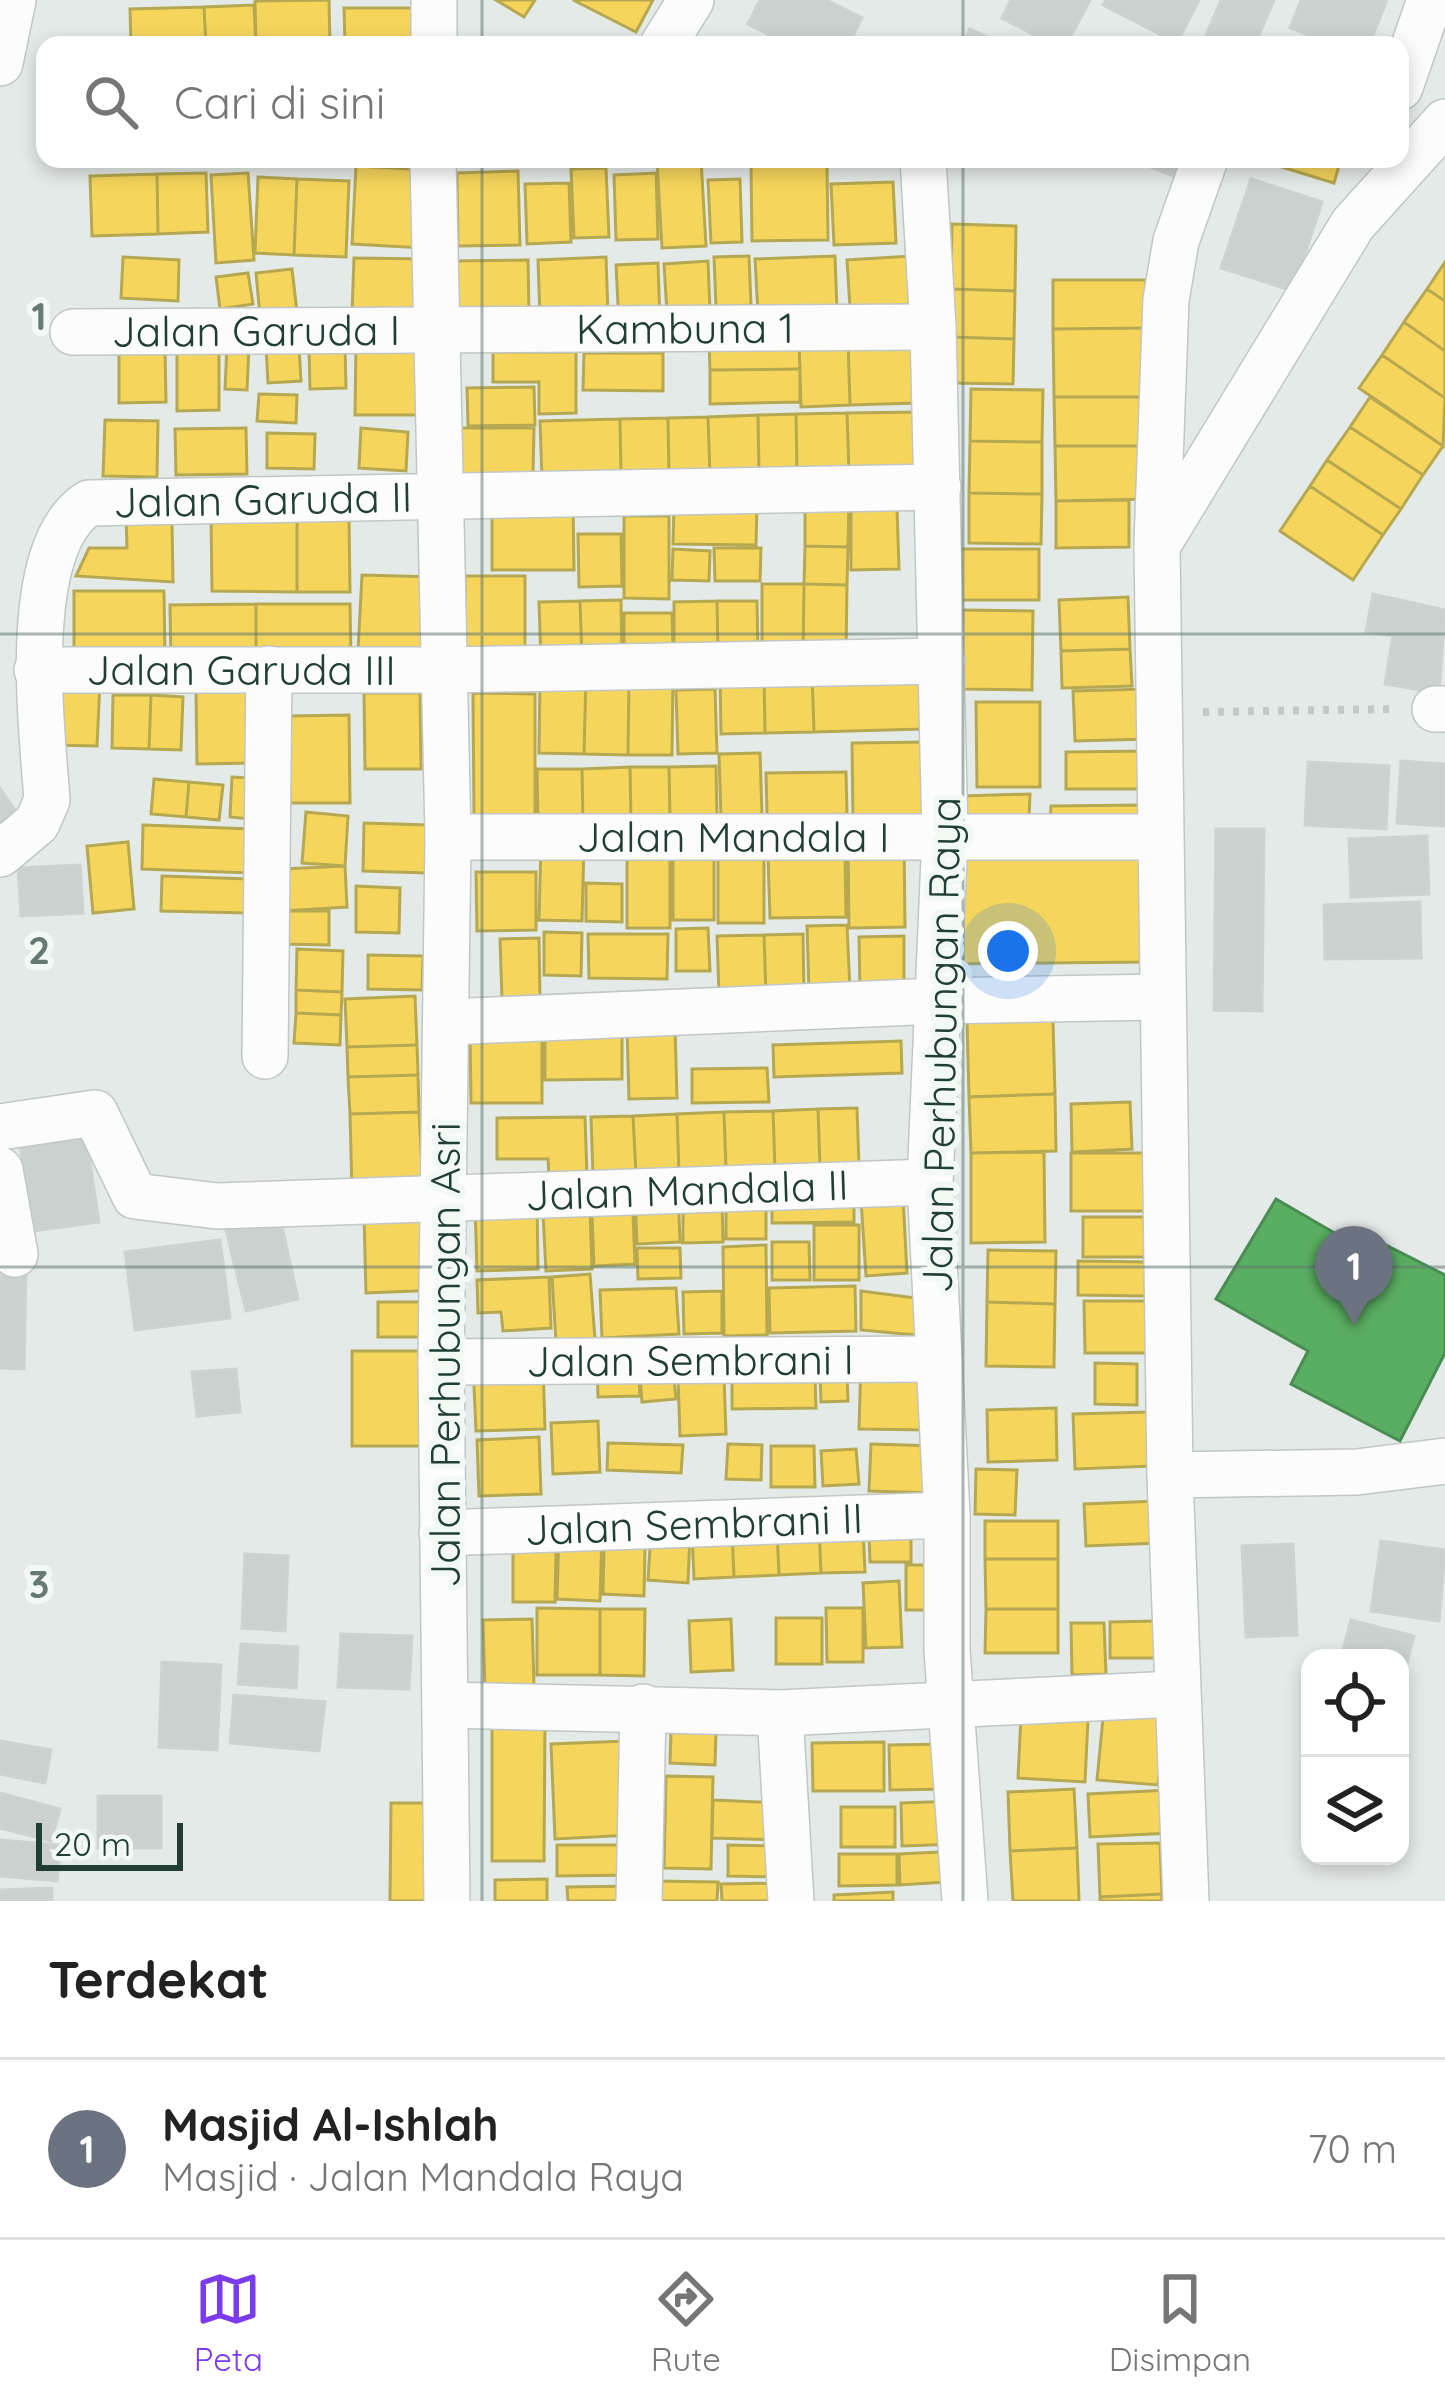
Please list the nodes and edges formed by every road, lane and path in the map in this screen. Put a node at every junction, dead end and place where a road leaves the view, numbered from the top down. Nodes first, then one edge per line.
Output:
1 (13, 0) edge
2 (434, 0) edge
3 (691, 0) edge
4 (1430, 0) edge
5 (434, 36) edge
6 (669, 36) edge
7 (1409, 61) edge
8 (0, 63) edge
9 (1445, 122) edge
10 (1409, 162) edge
11 (434, 168) edge
12 (924, 168) edge
13 (1202, 168) edge
14 (1372, 168) edge
15 (1404, 168) edge
16 (1353, 224) junction
17 (933, 328) junction
18 (438, 331) junction
19 (73, 332) dead end
20 (938, 487) junction
21 (439, 499) junction
22 (1157, 546) junction
23 (942, 661) junction
24 (269, 669) junction
25 (38, 670) junction
26 (447, 670) junction
27 (1440, 709) edge
28 (1159, 712) junction
29 (945, 835) junction
30 (448, 837) junction
31 (1159, 837) junction
32 (0, 854) edge
33 (1160, 997) junction
34 (939, 1000) junction
35 (447, 1022) junction
36 (265, 1056) dead end
37 (0, 1127) edge
38 (0, 1170) edge
39 (930, 1182) junction
40 (444, 1200) junction
41 (15, 1254) dead end
42 (939, 1358) junction
43 (441, 1362) junction
44 (1445, 1461) edge
45 (1170, 1475) junction
46 (947, 1514) junction
47 (442, 1533) junction
48 (1175, 1694) junction
49 (445, 1705) junction
50 (951, 1706) junction
51 (643, 1707) junction
52 (779, 1713) junction
53 (447, 1901) edge
54 (639, 1901) edge
55 (790, 1901) edge
56 (965, 1901) edge
57 (1186, 1901) edge

1 - 8 street
2 - 5 street
3 - 6 street
4 - 7 street
9 - 10 street
11 - 18 street, Jalan Perhubungan Asri
12 - 17 street, Jalan Perhubungan Raya
13 - 22 street
14 - 16 street
15 - 16 street
16 - 22 street
17 - 18 street, Kambuna 1
17 - 20 street, Jalan Perhubungan Raya
18 - 19 street, Jalan Garuda I
18 - 21 street, Jalan Perhubungan Asri
20 - 21 street
20 - 23 street, Jalan Perhubungan Raya
21 - 25 street, Jalan Garuda II
21 - 26 street, Jalan Perhubungan Asri
22 - 28 street
23 - 26 street, Jalan Garuda III
23 - 29 street, Jalan Perhubungan Raya
24 - 25 street, Jalan Garuda III
24 - 26 street, Jalan Garuda III
24 - 36 street
25 - 32 street
26 - 30 street, Jalan Perhubungan Asri
27 - 28 path
28 - 31 street
29 - 30 street, Jalan Mandala I
29 - 31 street, Jalan Mandala I
29 - 34 street, Jalan Perhubungan Raya
30 - 35 street, Jalan Perhubungan Asri
31 - 33 street
33 - 34 street
33 - 45 street
34 - 35 street
34 - 39 street, Jalan Perhubungan Raya
35 - 40 street, Jalan Perhubungan Asri
37 - 40 street, Jalan Mandala II
38 - 41 street
39 - 40 street, Jalan Mandala II
39 - 42 street, Jalan Perhubungan Raya
40 - 43 street, Jalan Perhubungan Asri
42 - 43 street, Jalan Sembrani I
42 - 46 street, Jalan Perhubungan Raya
43 - 47 street, Jalan Perhubungan Asri
44 - 45 street
45 - 48 street
46 - 47 street, Jalan Sembrani II
46 - 50 street, Jalan Perhubungan Raya
47 - 49 street, Jalan Perhubungan Asri
48 - 50 street
48 - 57 street
49 - 51 street
49 - 53 street, Jalan Perhubungan Asri
50 - 52 street
50 - 56 street, Jalan Perhubungan Raya
51 - 52 street
51 - 54 street
52 - 55 street

